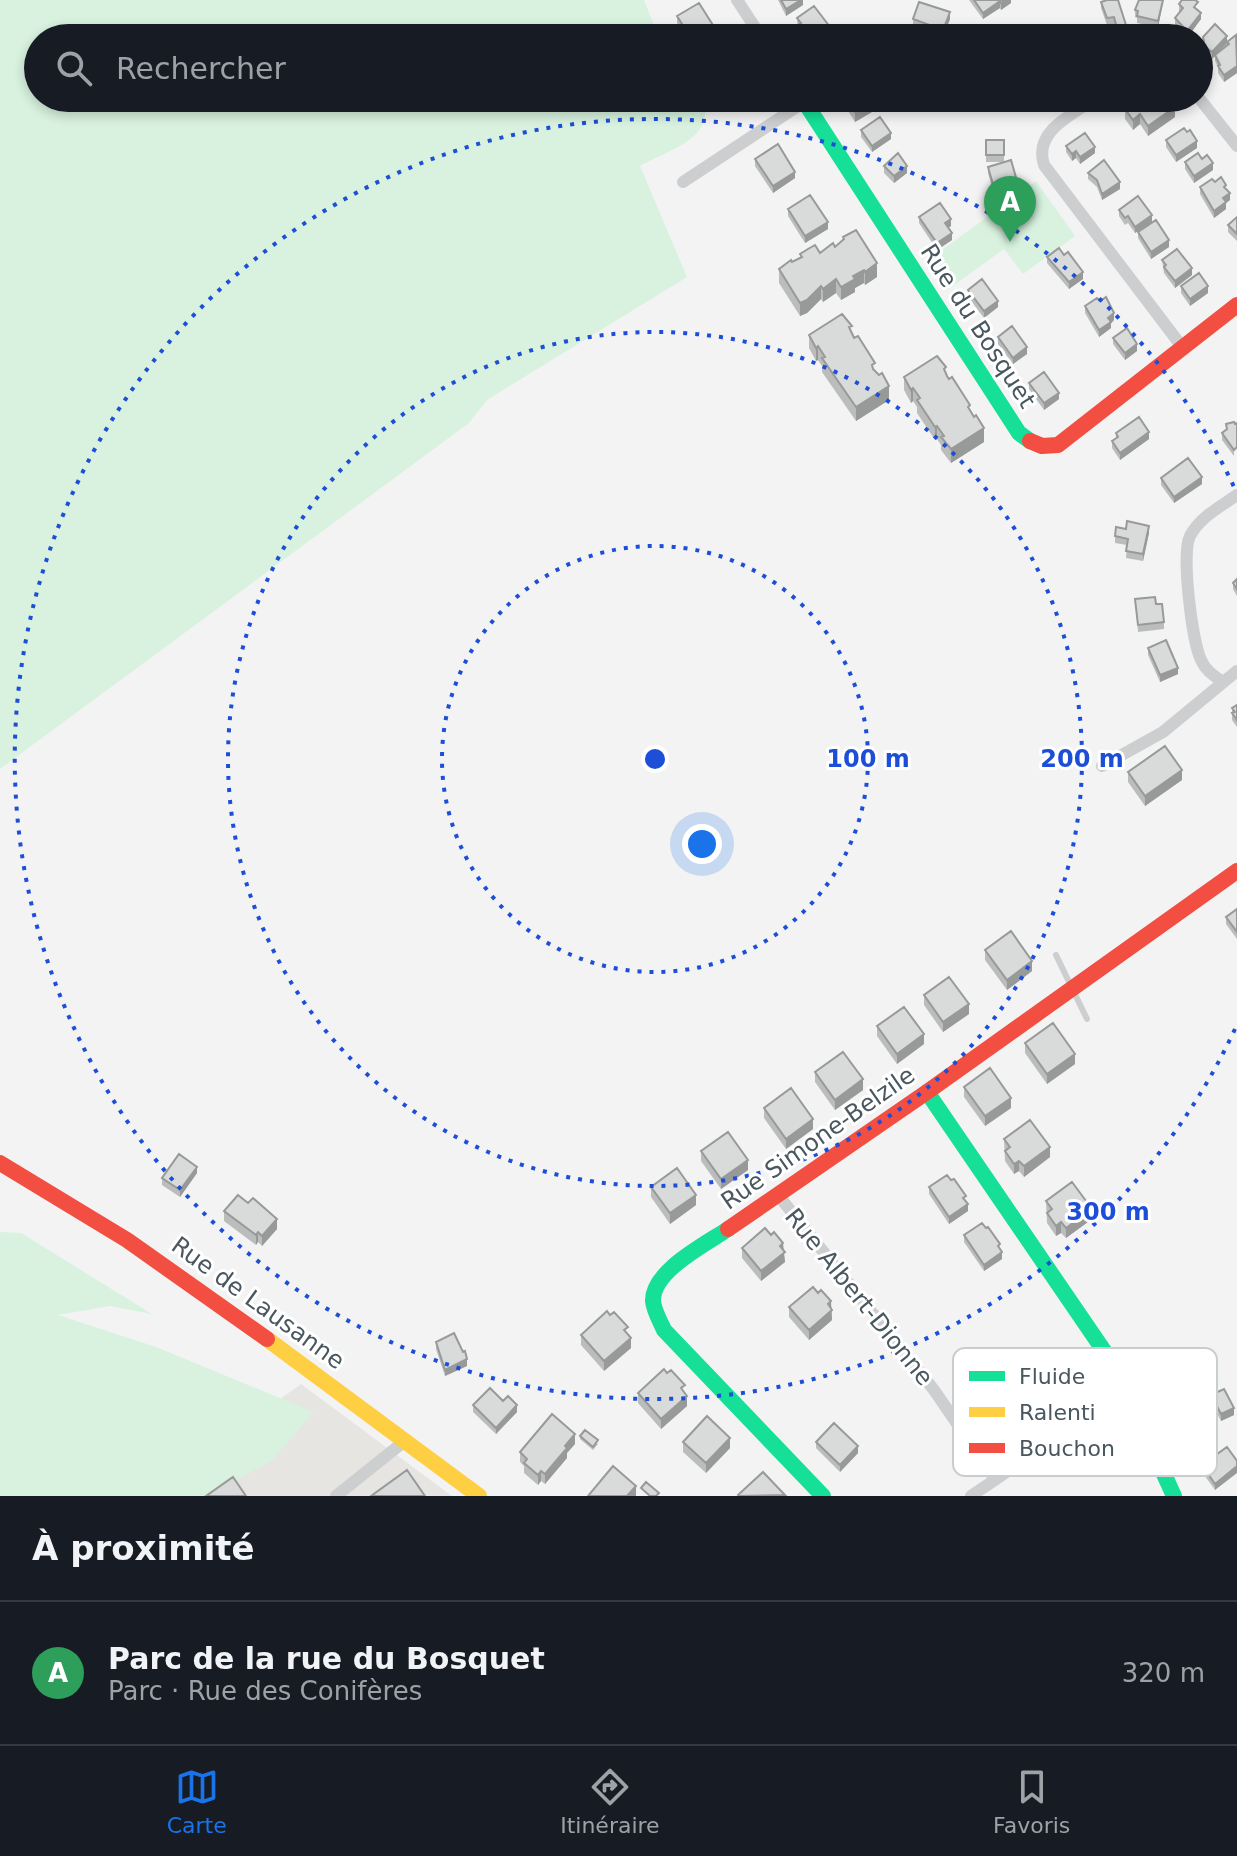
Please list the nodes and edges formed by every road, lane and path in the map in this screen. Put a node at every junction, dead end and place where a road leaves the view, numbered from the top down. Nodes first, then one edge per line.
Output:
1 (737, 0) edge
2 (753, 24) edge
3 (785, 112) edge
4 (811, 112) edge
5 (1076, 112) edge
6 (1210, 112) edge
7 (1237, 146) edge
8 (683, 182) dead end
9 (1237, 305) edge
10 (1183, 348) junction
11 (1237, 495) edge
12 (1237, 671) edge
13 (1223, 682) junction
14 (1102, 766) dead end
15 (1237, 871) edge
16 (1056, 955) dead end
17 (1073, 986) junction
18 (1087, 1019) dead end
19 (927, 1092) junction
20 (0, 1163) edge
21 (778, 1195) junction
22 (1102, 1348) edge
23 (953, 1418) edge
24 (406, 1440) junction
25 (993, 1476) edge
26 (1000, 1476) edge
27 (1165, 1476) edge
28 (995, 1479) junction
29 (336, 1496) edge
30 (479, 1496) edge
31 (823, 1496) edge
32 (971, 1496) edge
33 (1174, 1496) edge

1 - 2 street
3 - 8 street
4 - 10 street, Rue du Bosquet
5 - 10 street
6 - 7 street
9 - 10 street, Rue du Bosquet
11 - 13 street
12 - 13 street
13 - 14 street
15 - 17 street, Rue Simone-Belzile
16 - 17 lane
17 - 18 lane
17 - 19 street, Rue Simone-Belzile
19 - 21 street, Rue Simone-Belzile
19 - 22 street
20 - 24 street, Rue de Lausanne
21 - 23 street, Rue Albert-Dionne
21 - 31 street, Rue Simone-Belzile
24 - 29 street
24 - 30 street, Rue de Lausanne
25 - 28 street, Rue Albert-Dionne
26 - 28 street
27 - 33 street
28 - 32 street

